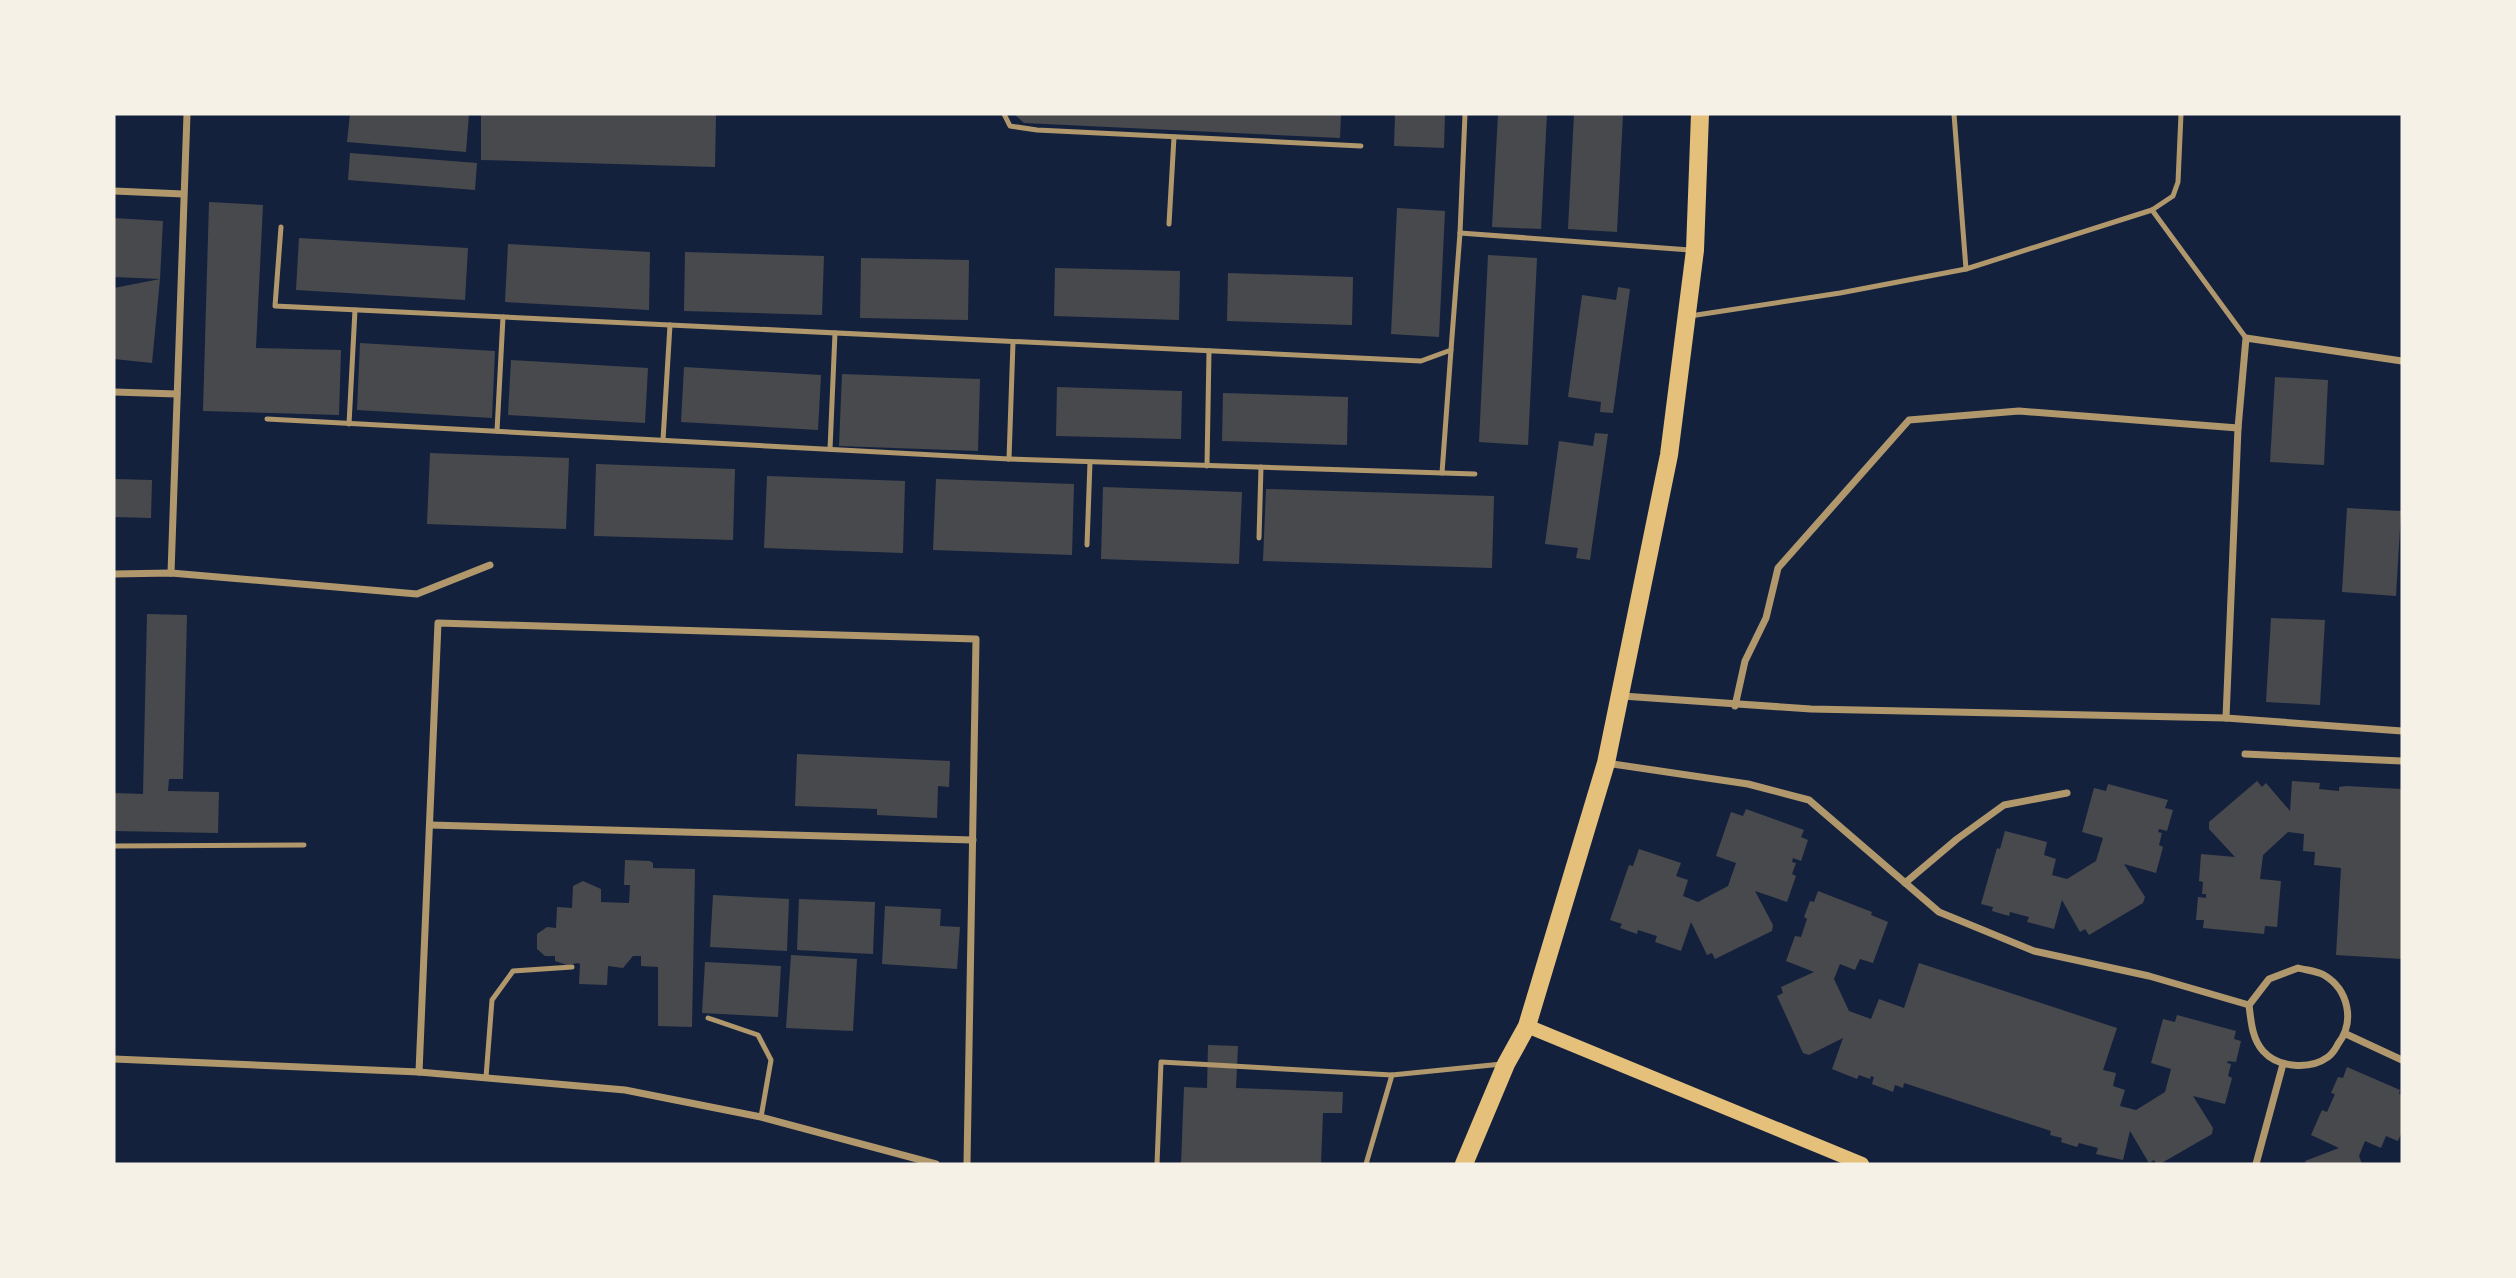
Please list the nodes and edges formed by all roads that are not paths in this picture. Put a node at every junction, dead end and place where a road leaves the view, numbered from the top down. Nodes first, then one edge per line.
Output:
1 (187, 114) edge
2 (1004, 114) edge
3 (1465, 114) edge
4 (1700, 114) edge
5 (1954, 114) edge
6 (2181, 114) edge
7 (1174, 137) junction
8 (1361, 146) dead end
9 (114, 191) edge
10 (183, 194) junction
11 (2152, 210) junction
12 (1169, 224) dead end
13 (281, 227) dead end
14 (1460, 233) junction
15 (1695, 250) junction
16 (1966, 269) junction
17 (355, 310) junction
18 (1687, 316) junction
19 (503, 317) junction
20 (670, 325) junction
21 (835, 333) junction
22 (2246, 338) junction
23 (1013, 342) junction
24 (1451, 350) junction
25 (1209, 351) junction
26 (2402, 361) edge
27 (114, 392) edge
28 (177, 394) junction
29 (267, 419) dead end
30 (349, 424) junction
31 (2238, 428) junction
32 (497, 431) junction
33 (663, 440) junction
34 (830, 450) junction
35 (1009, 459) junction
36 (1090, 462) junction
37 (1207, 466) junction
38 (1261, 467) junction
39 (1442, 474) junction
40 (1475, 474) dead end
41 (1259, 538) dead end
42 (1087, 545) dead end
43 (490, 565) dead end
44 (114, 573) edge
45 (171, 573) junction
46 (1621, 696) junction
47 (1735, 706) junction
48 (2226, 718) junction
49 (2402, 731) edge
50 (2245, 754) dead end
51 (2402, 761) edge
52 (1606, 763) junction
53 (2067, 793) dead end
54 (430, 825) junction
55 (972, 840) junction
56 (114, 845) edge
57 (304, 845) dead end
58 (1905, 883) junction
59 (572, 967) dead end
60 (2249, 1005) junction
61 (708, 1018) dead end
62 (1527, 1026) junction
63 (2346, 1034) junction
64 (114, 1059) edge
65 (2402, 1059) edge
66 (1506, 1064) junction
67 (2283, 1064) junction
68 (419, 1072) junction
69 (1392, 1075) junction
70 (486, 1077) junction
71 (761, 1117) junction
72 (936, 1164) edge
73 (967, 1164) edge
74 (1157, 1164) edge
75 (1366, 1164) edge
76 (1464, 1164) edge
77 (1862, 1164) edge
78 (2256, 1164) edge

1 - 10 street
2 - 7 lane
3 - 14 lane
4 - 15 main road
5 - 16 lane
6 - 11 lane
7 - 8 lane
7 - 12 lane
9 - 10 street
10 - 28 street
11 - 16 lane
11 - 22 lane
13 - 17 lane
14 - 15 lane
14 - 24 lane
15 - 18 main road
16 - 18 lane
17 - 19 lane
17 - 30 lane
18 - 46 main road
19 - 20 lane
19 - 32 lane
20 - 21 lane
20 - 33 lane
21 - 23 lane
21 - 34 lane
22 - 26 street
22 - 31 street
23 - 25 lane
23 - 35 lane
24 - 25 lane
24 - 39 lane
25 - 37 lane
27 - 28 street
28 - 45 street
29 - 30 lane
30 - 32 lane
31 - 47 street
31 - 48 street
32 - 33 lane
33 - 34 lane
34 - 35 lane
35 - 36 lane
36 - 37 lane
36 - 42 lane
37 - 38 lane
38 - 39 lane
38 - 41 lane
39 - 40 lane
43 - 45 street
44 - 45 street
46 - 47 street
46 - 52 main road
47 - 48 street
48 - 49 street
50 - 51 street
52 - 58 street
52 - 62 main road
53 - 58 street
54 - 55 street
54 - 55 street
54 - 68 street
55 - 73 street
56 - 57 lane
58 - 60 street
59 - 70 lane
60 - 63 street
60 - 67 street
61 - 71 lane
62 - 66 main road
62 - 77 main road
63 - 65 street
63 - 67 street
64 - 68 street
66 - 69 lane
66 - 76 main road
67 - 78 street
68 - 70 street
69 - 74 lane
69 - 75 lane
70 - 71 street
71 - 72 street

